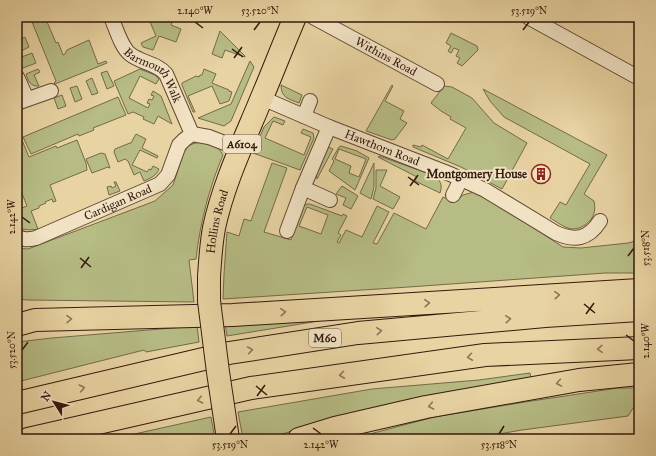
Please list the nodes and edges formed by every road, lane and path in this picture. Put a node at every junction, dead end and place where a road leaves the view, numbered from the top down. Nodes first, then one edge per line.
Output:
1 (111, 17) edge
2 (295, 17) edge
3 (313, 17) edge
4 (528, 17) edge
5 (17, 77) edge
6 (639, 78) edge
7 (437, 84) dead end
8 (51, 91) dead end
9 (262, 98) junction
10 (22, 101) edge
11 (310, 101) dead end
12 (304, 116) junction
13 (329, 127) junction
14 (192, 134) junction
15 (240, 149) junction
16 (461, 179) junction
17 (303, 188) junction
18 (453, 195) dead end
19 (330, 200) dead end
20 (600, 222) dead end
21 (287, 231) dead end
22 (17, 236) edge
23 (639, 290) edge
24 (639, 310) edge
25 (23, 319) edge
26 (639, 348) edge
27 (639, 374) edge
28 (17, 403) edge
29 (28, 439) edge
30 (228, 439) edge
31 (299, 439) edge

1 - 14 street, Barmouth Walk
2 - 9 main road, Hollins Road / A6104
3 - 7 street, Withins Road
4 - 6 street
5 - 10 street
8 - 10 street
9 - 12 street, Hawthorn Road
9 - 15 main road, Hollins Road / A6104
11 - 12 street
12 - 13 street, Hawthorn Road
13 - 16 street, Hawthorn Road
13 - 17 street
14 - 15 street
14 - 22 street, Cardigan Road
15 - 30 main road, Hollins Road / A6104, bridge
16 - 18 street
16 - 20 street, Hawthorn Road
17 - 19 street
17 - 21 street
25 -> 23 main road
28 -> 24 main road, M60
26 -> 29 main road
27 -> 31 main road

